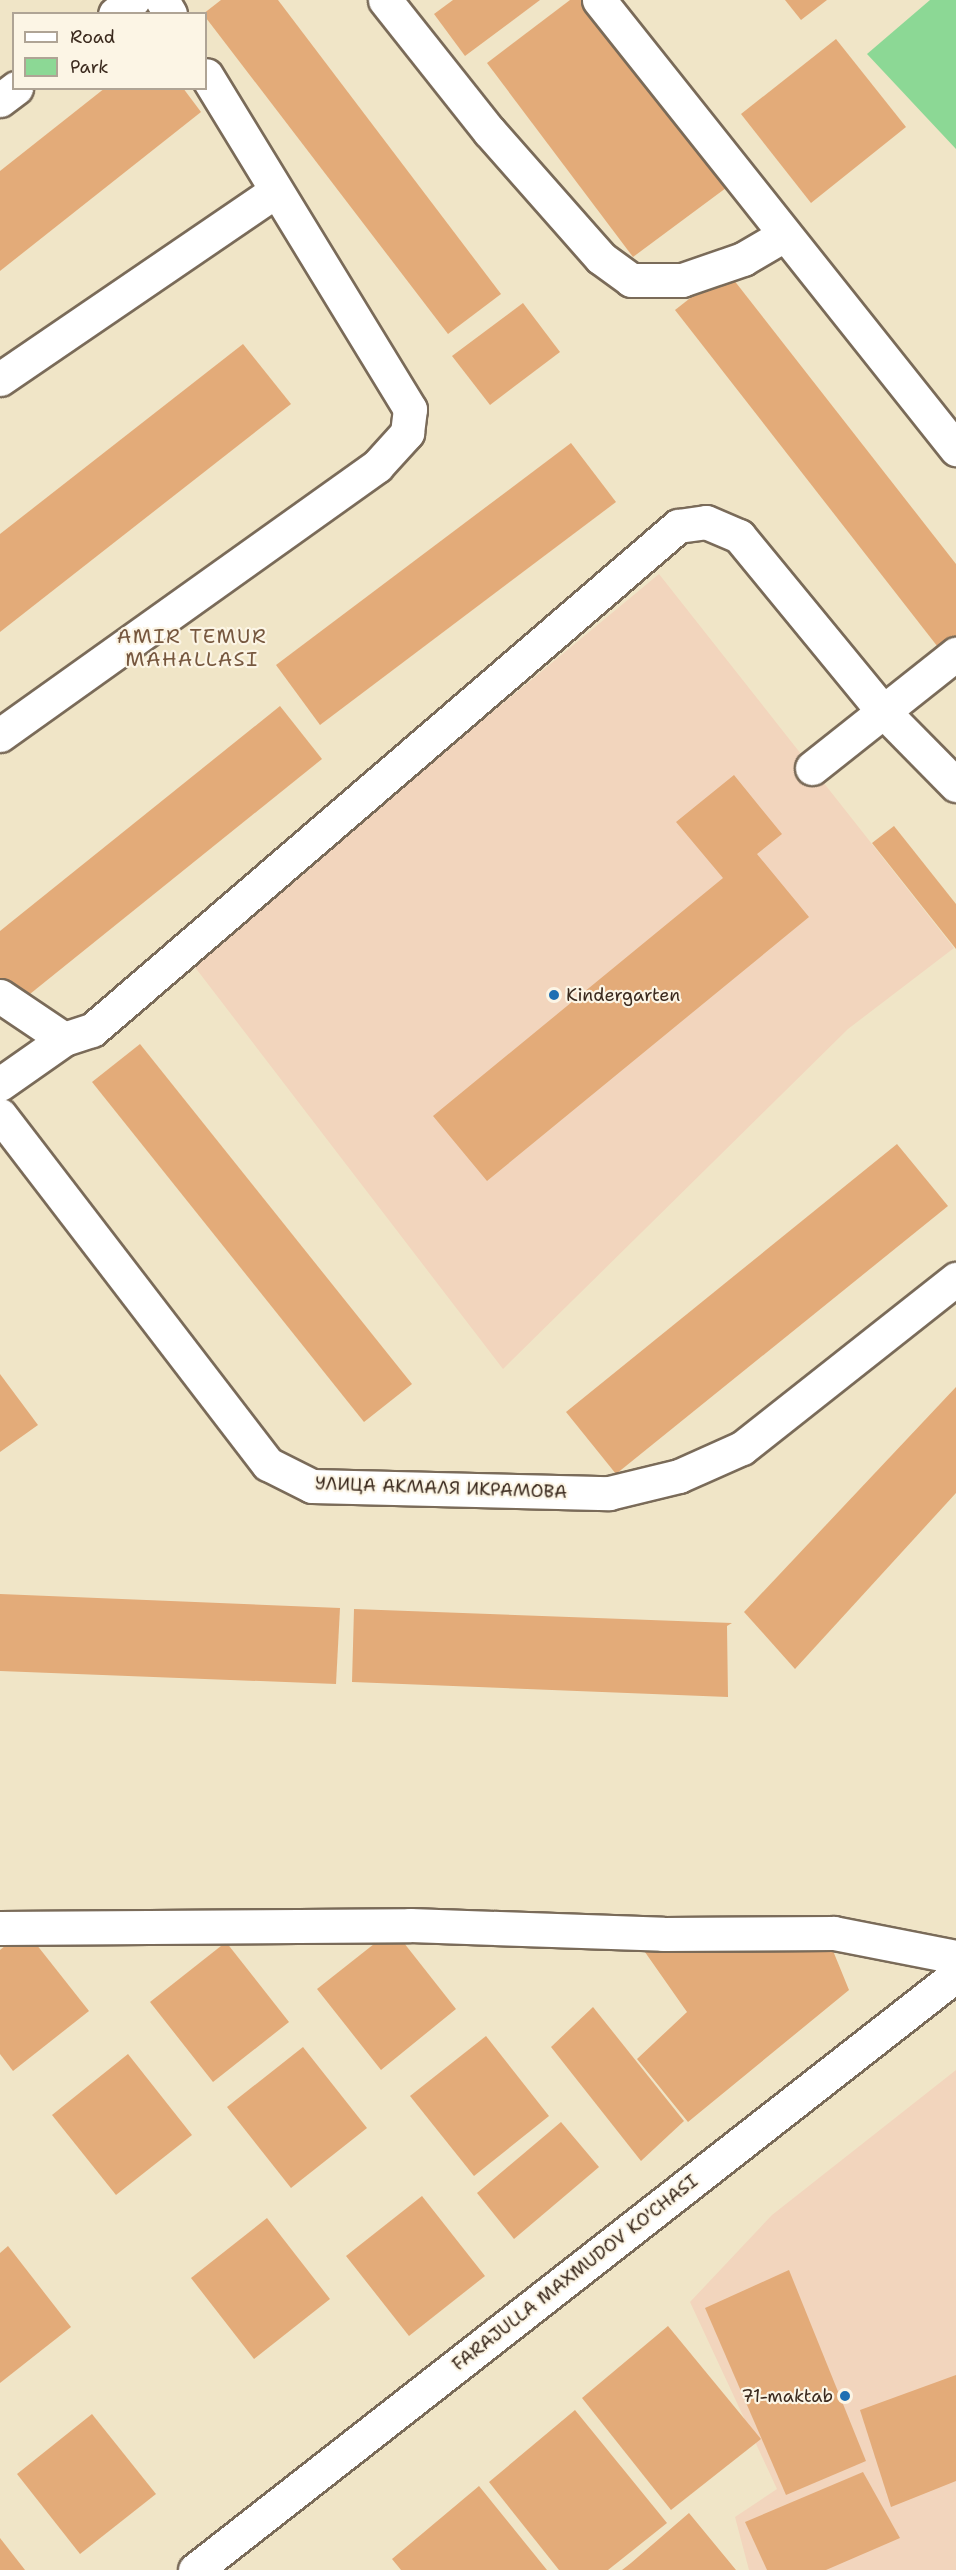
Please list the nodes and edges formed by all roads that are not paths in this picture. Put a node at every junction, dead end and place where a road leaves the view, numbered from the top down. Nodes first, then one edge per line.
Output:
1 (133, 0) edge
2 (385, 0) edge
3 (599, 0) edge
4 (118, 12) edge
5 (207, 77) edge
6 (13, 90) edge
7 (0, 100) edge
8 (274, 192) junction
9 (784, 235) junction
10 (0, 379) edge
11 (956, 449) edge
12 (956, 654) edge
13 (883, 711) junction
14 (0, 735) edge
15 (812, 768) dead end
16 (956, 784) edge
17 (0, 996) edge
18 (63, 1039) junction
19 (0, 1084) edge
20 (0, 1115) edge
21 (956, 1279) edge
22 (0, 1928) edge
23 (956, 1957) edge
24 (956, 1975) edge
25 (195, 2570) edge

1 - 4 main road
2 - 9 main road
3 - 9 main road
5 - 8 main road
6 - 7 main road
8 - 10 main road
8 - 14 main road
9 - 11 main road
12 - 13 main road
13 - 15 main road
13 - 16 main road
13 - 18 main road
17 - 18 main road
18 - 19 main road
20 - 21 main road, УЛИЦА АКМАЛЯ ИКРАМОВА
22 - 23 main road
24 - 25 main road, FARAJULLA MAXMUDOV KO'CHASI

